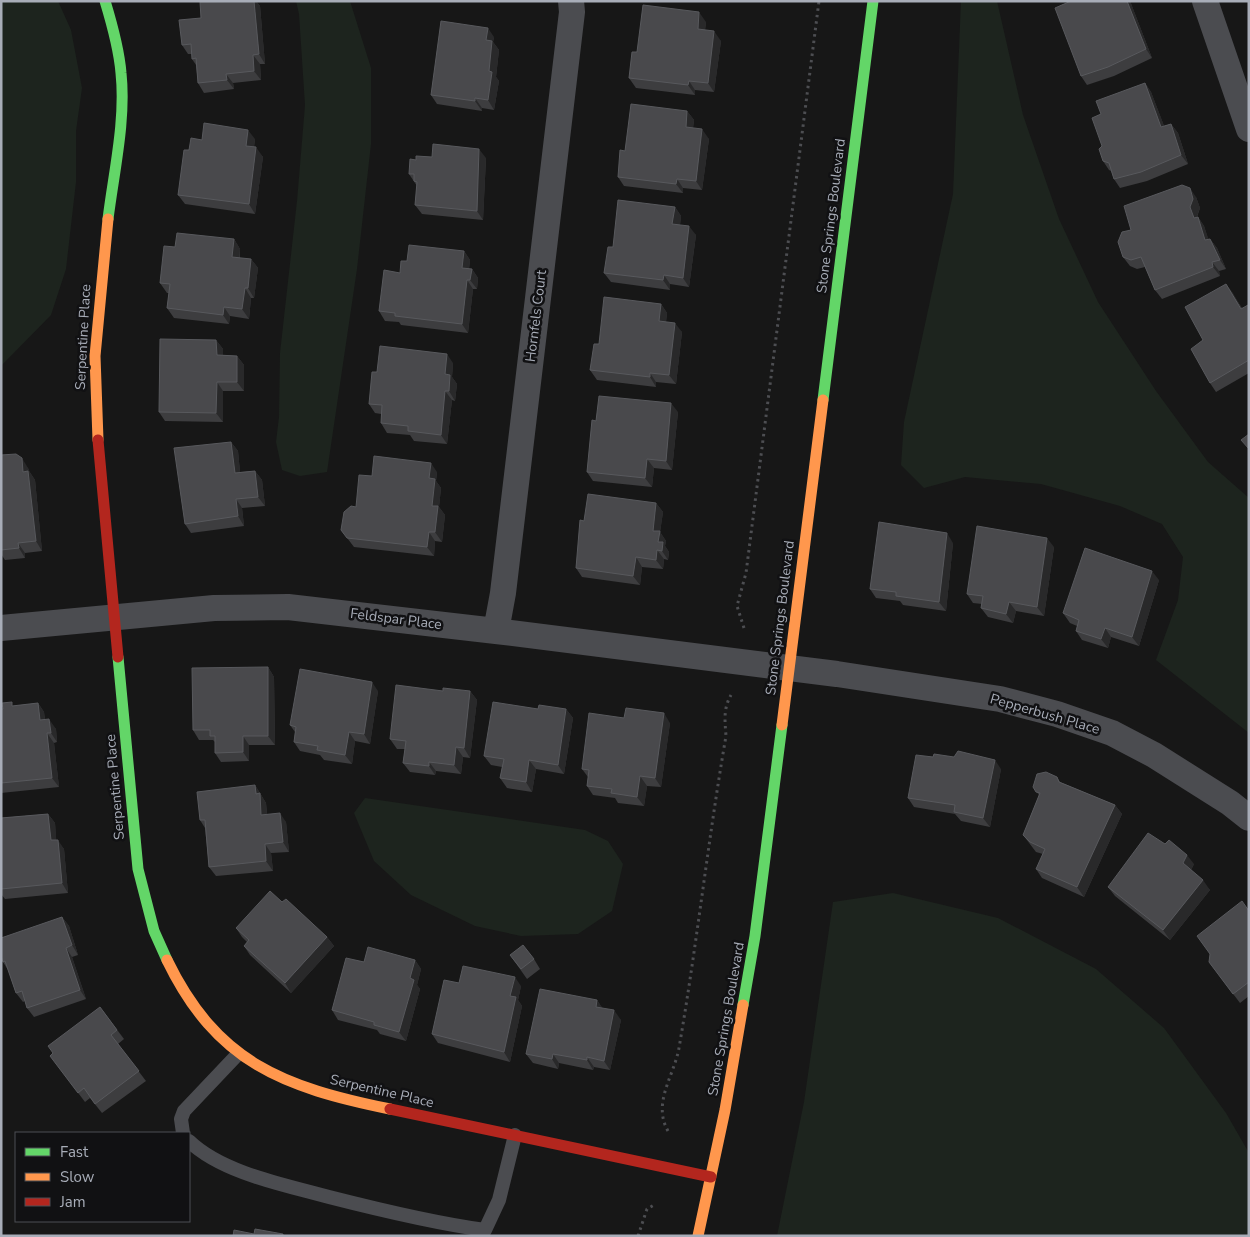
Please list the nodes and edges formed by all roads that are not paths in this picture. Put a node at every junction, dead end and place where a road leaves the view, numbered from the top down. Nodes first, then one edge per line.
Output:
1 (105, 1) edge
2 (571, 1) edge
3 (874, 1) edge
4 (1205, 1) edge
5 (1249, 129) edge
6 (114, 616) junction
7 (1, 628) edge
8 (496, 631) junction
9 (789, 669) junction
10 (1249, 818) edge
11 (238, 1054) junction
12 (183, 1132) edge
13 (514, 1135) junction
14 (190, 1142) edge
15 (711, 1177) junction
16 (484, 1233) edge
17 (698, 1236) edge

1 - 6 street, Serpentine Place
2 - 8 street, Hornfels Court
3 - 9 street, Stone Springs Boulevard
4 - 5 street
6 - 7 street, Feldspar Place
6 - 8 street, Feldspar Place
6 - 11 street, Serpentine Place
8 - 9 street, Feldspar Place
9 - 10 street, Pepperbush Place
9 - 15 street, Stone Springs Boulevard
11 - 12 lane
11 - 13 street, Serpentine Place
13 - 15 street, Serpentine Place
13 - 16 lane
14 - 16 lane
15 - 17 street, Stone Springs Boulevard

